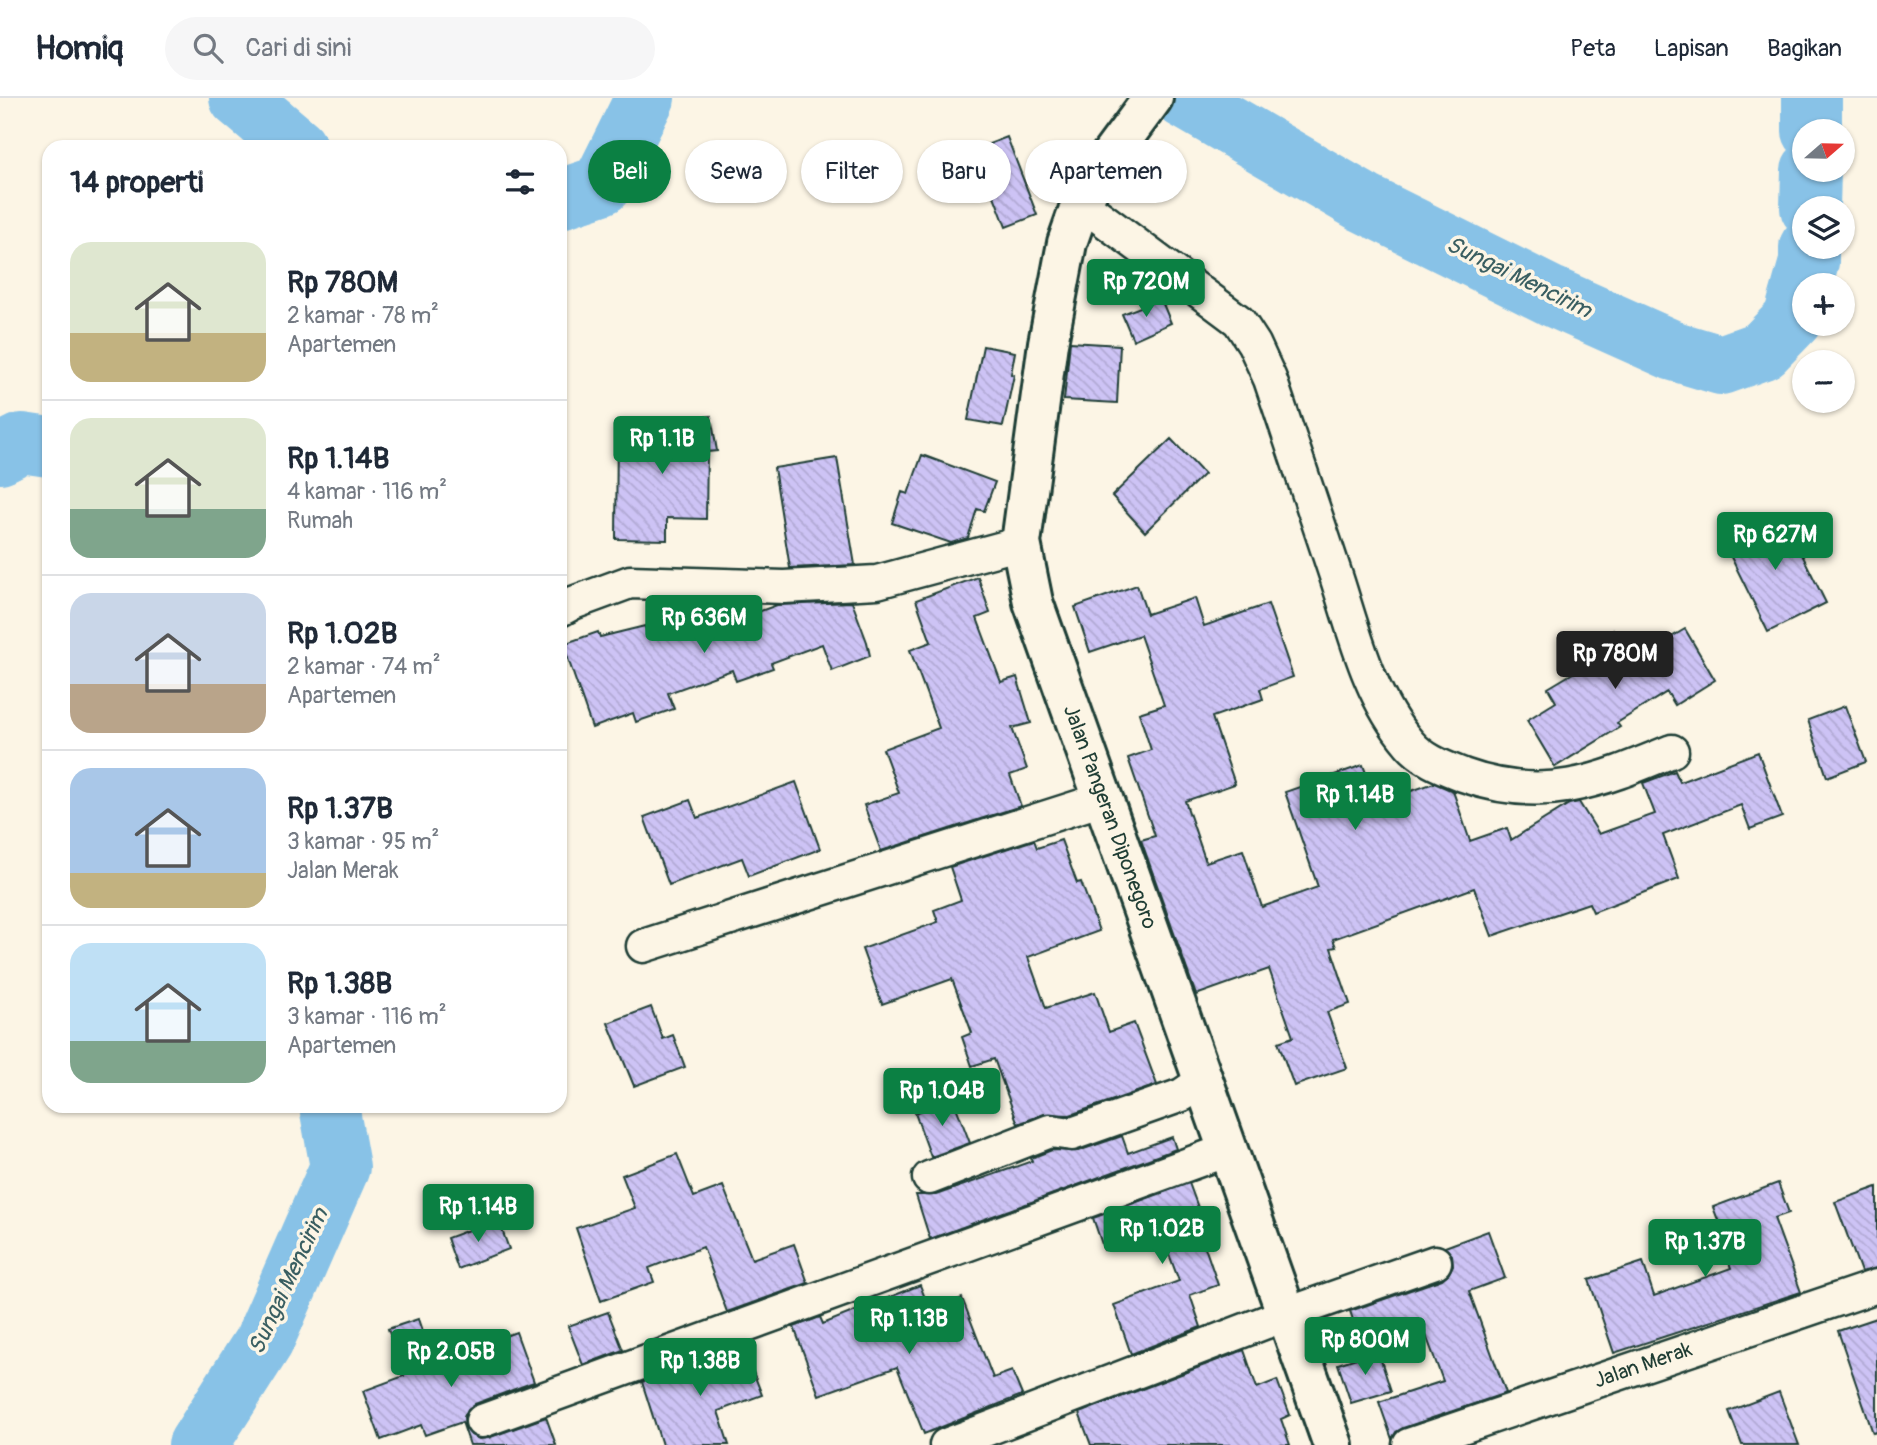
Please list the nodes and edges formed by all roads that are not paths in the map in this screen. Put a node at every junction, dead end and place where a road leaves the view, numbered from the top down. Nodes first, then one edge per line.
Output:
1 (1153, 98) edge
2 (1123, 140) edge
3 (1083, 203) edge
4 (1105, 203) edge
5 (1021, 543) junction
6 (567, 606) edge
7 (1672, 751) dead end
8 (1103, 799) junction
9 (643, 946) dead end
10 (1204, 1080) junction
11 (1230, 1149) junction
12 (929, 1178) dead end
13 (1435, 1262) dead end
14 (1877, 1286) edge
15 (1287, 1314) junction
16 (482, 1421) dead end
17 (946, 1445) edge
18 (1333, 1445) edge
19 (1409, 1445) edge

1 - 2 street, Jalan Pangeran Diponegoro
3 - 5 street, Jalan Pangeran Diponegoro
4 - 7 street
5 - 6 street
5 - 8 street, Jalan Pangeran Diponegoro
8 - 9 street
8 - 10 street, Jalan Pangeran Diponegoro
10 - 11 street, Jalan Pangeran Diponegoro
10 - 12 street
11 - 15 street, Jalan Pangeran Diponegoro
11 - 16 street
13 - 15 street
14 - 19 street, Jalan Merak
15 - 17 street
15 - 18 street, Jalan Pangeran Diponegoro

